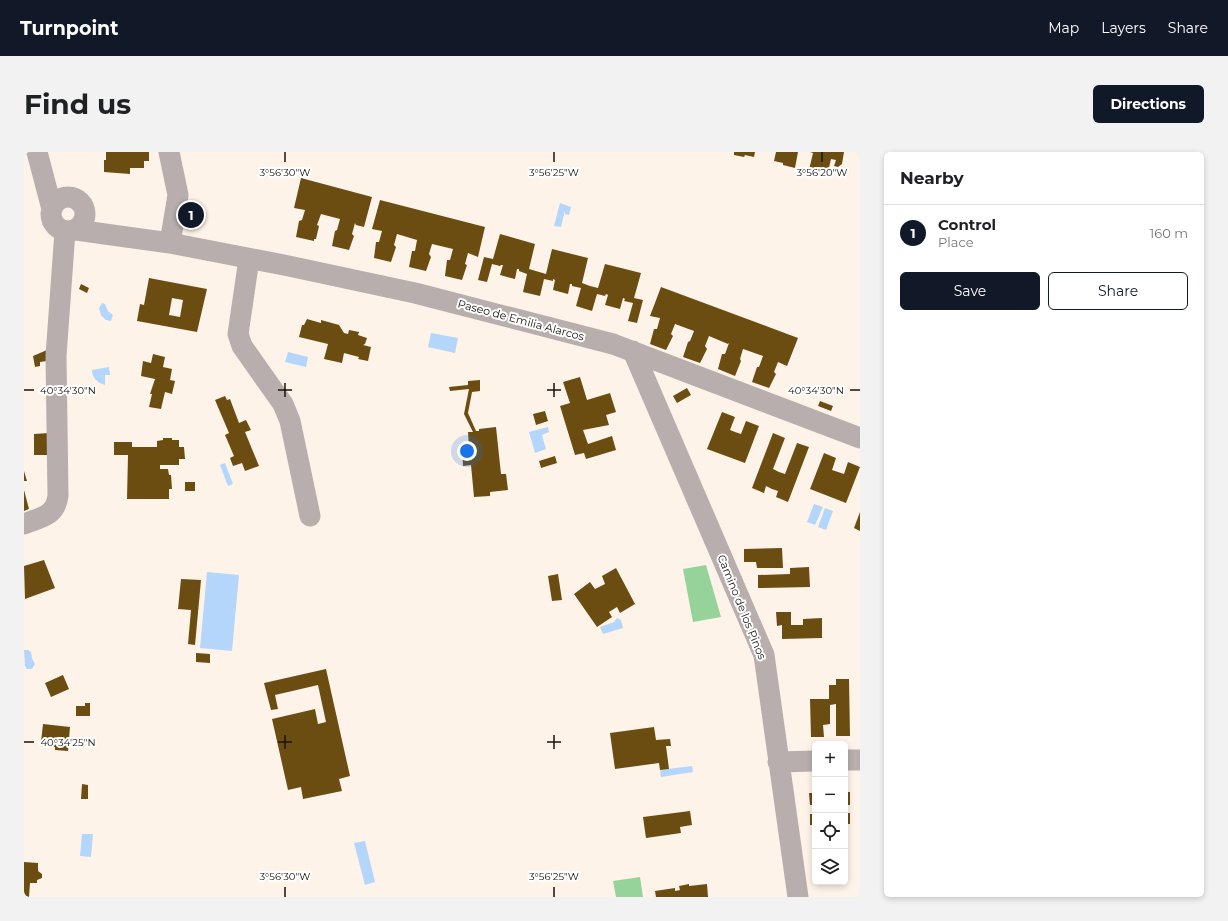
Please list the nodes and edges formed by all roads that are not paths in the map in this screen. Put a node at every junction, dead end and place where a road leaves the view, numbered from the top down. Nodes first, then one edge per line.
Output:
1 (169, 152) edge
2 (39, 157) edge
3 (77, 202) junction
4 (52, 209) junction
5 (71, 230) junction
6 (130, 237) junction
7 (170, 243) junction
8 (249, 259) junction
9 (633, 351) junction
10 (684, 370) junction
11 (655, 400) junction
12 (860, 438) edge
13 (310, 516) dead end
14 (24, 524) edge
15 (848, 760) edge
16 (860, 760) edge
17 (812, 761) edge
18 (778, 762) junction
19 (798, 897) edge

1 - 7 street
2 - 3 street, Paseo de Emilia Alarcos
2 - 4 street
3 - 4 street
3 - 5 street
3 - 6 street, Paseo de Emilia Alarcos
4 - 5 street
5 - 6 street, Paseo de Emilia Alarcos
5 - 14 street
6 - 7 street, Paseo de Emilia Alarcos
7 - 8 street, Paseo de Emilia Alarcos
8 - 9 street, Paseo de Emilia Alarcos
8 - 13 street
9 - 10 street, Paseo de Emilia Alarcos
9 - 11 street, Camino de los Pinos
10 - 11 street
10 - 12 street, Paseo de Emilia Alarcos
11 - 18 street, Camino de los Pinos
15 - 16 street
17 - 18 street
18 - 19 street, Camino de los Pinos

